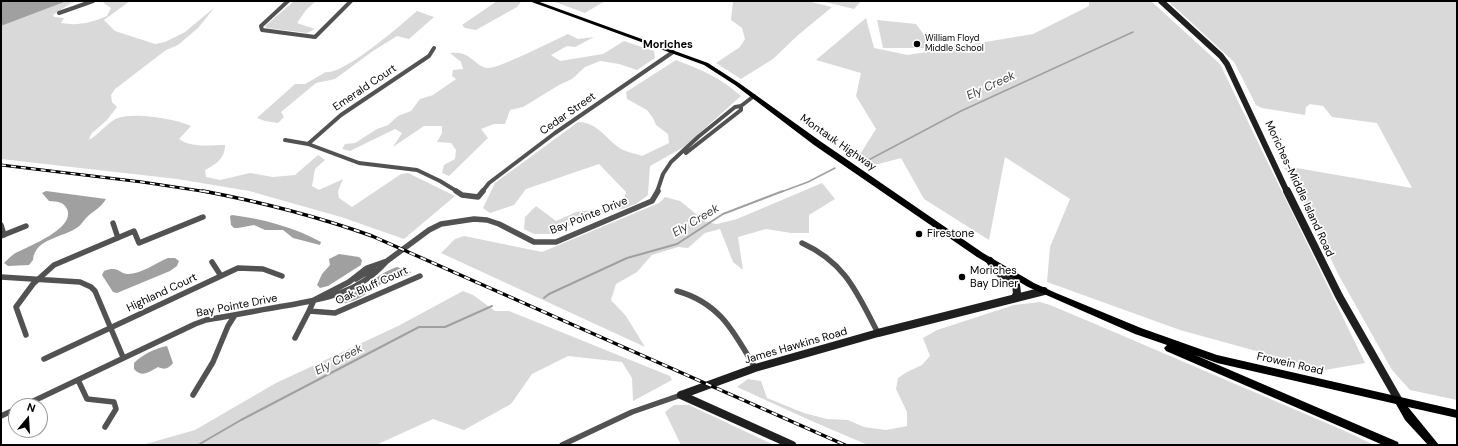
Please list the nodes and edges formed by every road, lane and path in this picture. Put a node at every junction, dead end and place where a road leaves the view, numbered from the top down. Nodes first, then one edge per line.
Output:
1 (93, 1) edge
2 (288, 1) edge
3 (351, 1) edge
4 (532, 1) edge
5 (1161, 1) edge
6 (59, 13) dead end
7 (434, 48) dead end
8 (673, 52) junction
9 (754, 96) junction
10 (285, 140) dead end
11 (308, 144) junction
12 (203, 217) dead end
13 (113, 223) dead end
14 (1, 225) edge
15 (26, 226) dead end
16 (3, 235) edge
17 (118, 238) junction
18 (802, 243) dead end
19 (386, 261) junction
20 (990, 261) junction
21 (212, 262) dead end
22 (221, 276) junction
23 (282, 276) dead end
24 (420, 276) dead end
25 (1, 277) edge
26 (38, 280) junction
27 (349, 282) junction
28 (354, 287) junction
29 (677, 291) dead end
30 (1044, 291) junction
31 (1015, 298) junction
32 (314, 300) junction
33 (309, 311) junction
34 (235, 315) junction
35 (1122, 325) junction
36 (111, 328) junction
37 (878, 333) junction
38 (26, 336) dead end
39 (295, 338) dead end
40 (123, 357) junction
41 (44, 359) dead end
42 (755, 368) junction
43 (78, 380) junction
44 (193, 395) dead end
45 (681, 395) junction
46 (40, 398) edge
47 (1399, 401) junction
48 (1457, 414) edge
49 (105, 427) dead end
50 (562, 445) edge
51 (792, 445) edge
52 (1394, 445) edge
53 (1434, 445) edge

1 - 6 street
2 - 3 street
4 - 8 main road, Montauk Highway
5 - 47 main road, Moriches-Middle Island Road
7 - 11 street, Emerald Court
8 - 9 main road, Montauk Highway
8 - 11 street, Cedar Street
9 - 19 street, Bay Pointe Drive
9 - 20 main road, Montauk Highway
10 - 11 street
12 - 17 street
13 - 17 street
14 - 16 street
15 - 16 street
17 - 26 street
18 - 37 street
19 - 27 street, Bay Pointe Drive
19 - 28 street, Bay Pointe Drive
20 - 30 main road, Montauk Highway
20 - 31 main road
21 - 22 street
22 - 23 street, Highland Court
22 - 36 street, Highland Court
24 - 33 street, Oak Bluff Court
25 - 26 street
26 - 36 street
26 - 38 street
27 - 28 street
27 - 32 street, Bay Pointe Drive
28 - 32 street, Bay Pointe Drive
29 - 42 street
30 - 31 main road, James Hawkins Road
30 - 35 main road, Montauk Highway
31 - 37 main road, James Hawkins Road
32 - 33 street
32 - 34 street, Bay Pointe Drive
33 - 39 street
34 - 40 street, Bay Pointe Drive
34 - 44 street
35 - 47 main road, Frowein Road
35 - 52 main road
36 - 40 street
36 - 41 street, Highland Court
37 - 42 main road, James Hawkins Road
40 - 43 street, Bay Pointe Drive
42 - 45 main road, James Hawkins Road
43 - 46 street, Bay Pointe Drive
43 - 49 street
45 - 50 street, James Hawkins Road
45 - 51 main road
47 - 48 main road, Frowein Road
47 - 53 main road

